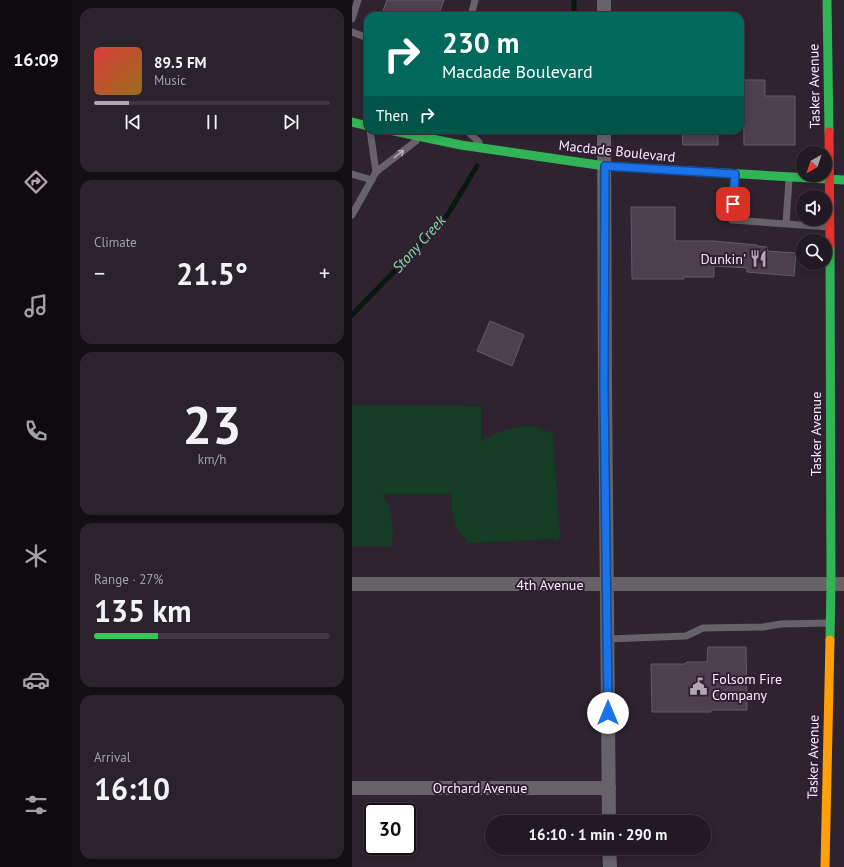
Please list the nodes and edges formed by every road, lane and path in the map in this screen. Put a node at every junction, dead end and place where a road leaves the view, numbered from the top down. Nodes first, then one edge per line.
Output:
1 (358, 0) edge
2 (475, 0) edge
3 (604, 0) edge
4 (827, 0) edge
5 (472, 12) edge
6 (604, 12) edge
7 (352, 19) edge
8 (352, 32) edge
9 (364, 36) edge
10 (352, 122) edge
11 (364, 125) edge
12 (371, 134) edge
13 (408, 134) edge
14 (470, 134) edge
15 (604, 134) edge
16 (421, 137) junction
17 (829, 146) edge
18 (486, 149) junction
19 (605, 166) junction
20 (376, 172) junction
21 (352, 174) edge
22 (735, 174) junction
23 (789, 178) junction
24 (796, 178) edge
25 (372, 180) junction
26 (832, 180) edge
27 (844, 180) edge
28 (830, 182) edge
29 (353, 213) edge
30 (786, 223) junction
31 (830, 227) junction
32 (352, 584) edge
33 (837, 584) edge
34 (607, 585) junction
35 (830, 623) junction
36 (608, 639) junction
37 (352, 788) edge
38 (609, 788) junction
39 (609, 815) edge
40 (609, 855) edge
41 (610, 867) edge
42 (825, 867) edge

1 - 7 lane
2 - 5 lane
3 - 6 street
4 - 17 street, Tasker Avenue
8 - 9 lane
10 - 11 street
12 - 20 lane
13 - 16 street, Macdade Boulevard
14 - 18 lane
15 - 19 street
16 - 18 street, Macdade Boulevard
20 -> 16 lane
18 - 19 street, Macdade Boulevard
19 - 22 street, Macdade Boulevard
19 - 34 street
20 - 25 lane
21 - 25 lane
22 - 23 street, Macdade Boulevard
22 - 30 lane
23 - 24 street, Macdade Boulevard
23 - 30 lane
25 - 29 lane
26 - 27 street, Macdade Boulevard
28 - 31 street, Tasker Avenue
30 - 31 lane
31 - 33 street, Tasker Avenue
32 - 34 street, 4th Avenue
33 - 34 street, 4th Avenue
33 - 35 street, Tasker Avenue
34 - 36 street
35 - 36 lane
35 - 42 street, Tasker Avenue
36 - 38 street
37 - 38 street, Orchard Avenue
38 - 39 street
40 - 41 street

